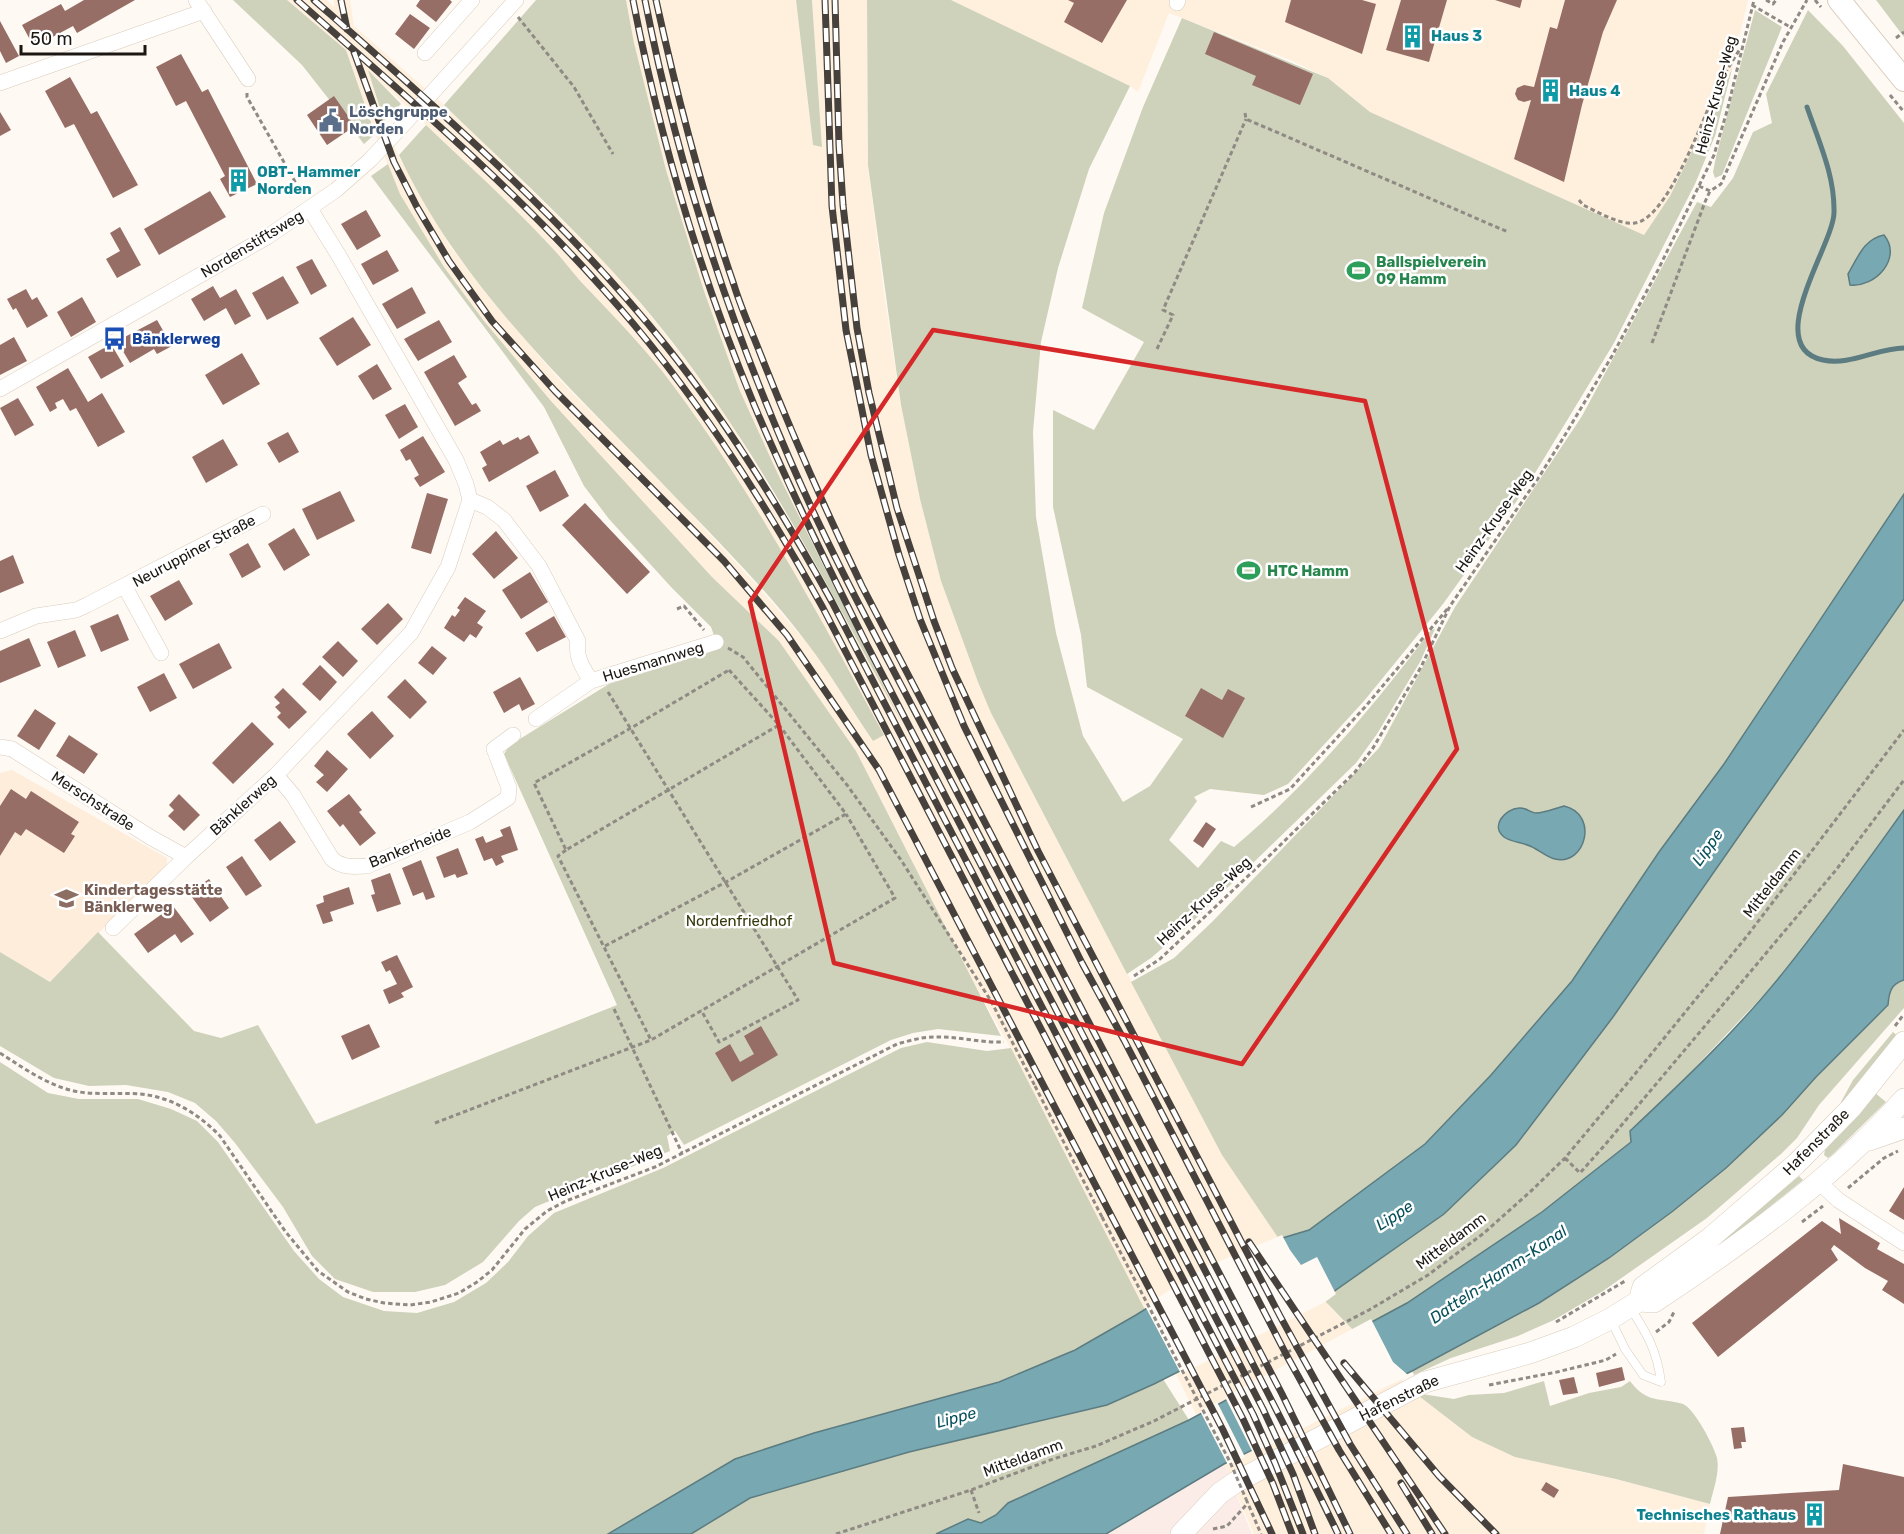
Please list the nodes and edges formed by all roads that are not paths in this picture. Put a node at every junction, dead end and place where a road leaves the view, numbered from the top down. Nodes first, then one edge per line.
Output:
1 (472, 0) edge
2 (1839, 0) edge
3 (513, 3) edge
4 (200, 6) edge
5 (425, 53) dead end
6 (248, 79) road end
7 (1904, 80) edge
8 (0, 84) edge
9 (310, 209) junction
10 (0, 389) edge
11 (470, 500) junction
12 (263, 514) dead end
13 (125, 587) junction
14 (0, 631) edge
15 (716, 642) road end
16 (161, 653) dead end
17 (591, 681) junction
18 (536, 719) dead end
19 (513, 735) dead end
20 (0, 747) edge
21 (276, 775) junction
22 (186, 856) junction
23 (113, 928) dead end
24 (1904, 1042) edge
25 (1904, 1070) edge
26 (1876, 1078) junction
27 (1904, 1099) edge
28 (1904, 1128) edge
29 (1865, 1142) junction
30 (1818, 1181) junction
31 (1904, 1243) edge
32 (1634, 1304) junction
33 (1610, 1319) junction
34 (1181, 1534) edge

1 - 5 street
2 - 7 main road
3 - 9 street, Nordenstiftsweg
4 - 6 street
4 - 8 street
9 - 10 street, Nordenstiftsweg
9 - 11 street
11 - 17 street, Huesmannweg
11 - 21 street, Bänklerweg
12 - 13 street, Neuruppiner Straße
13 - 14 street, Neuruppiner Straße
13 - 16 street, Neuruppiner Straße
15 - 17 street, Huesmannweg
17 - 18 street, Huesmannweg
19 - 21 street, Bankerheide
20 - 22 street, Merschstraße
21 - 22 street, Bänklerweg
22 - 23 street, Bänklerweg
24 - 26 main road, Hafenstraße
25 - 26 main road
26 - 32 main road, Hafenstraße
27 - 29 main road, Hafenstraße
28 - 29 main road
29 - 30 main road, Hafenstraße
30 - 31 street
30 - 32 main road, Hafenstraße
32 - 33 main road, Hafenstraße
32 - 33 lane
33 - 34 main road, Hafenstraße

